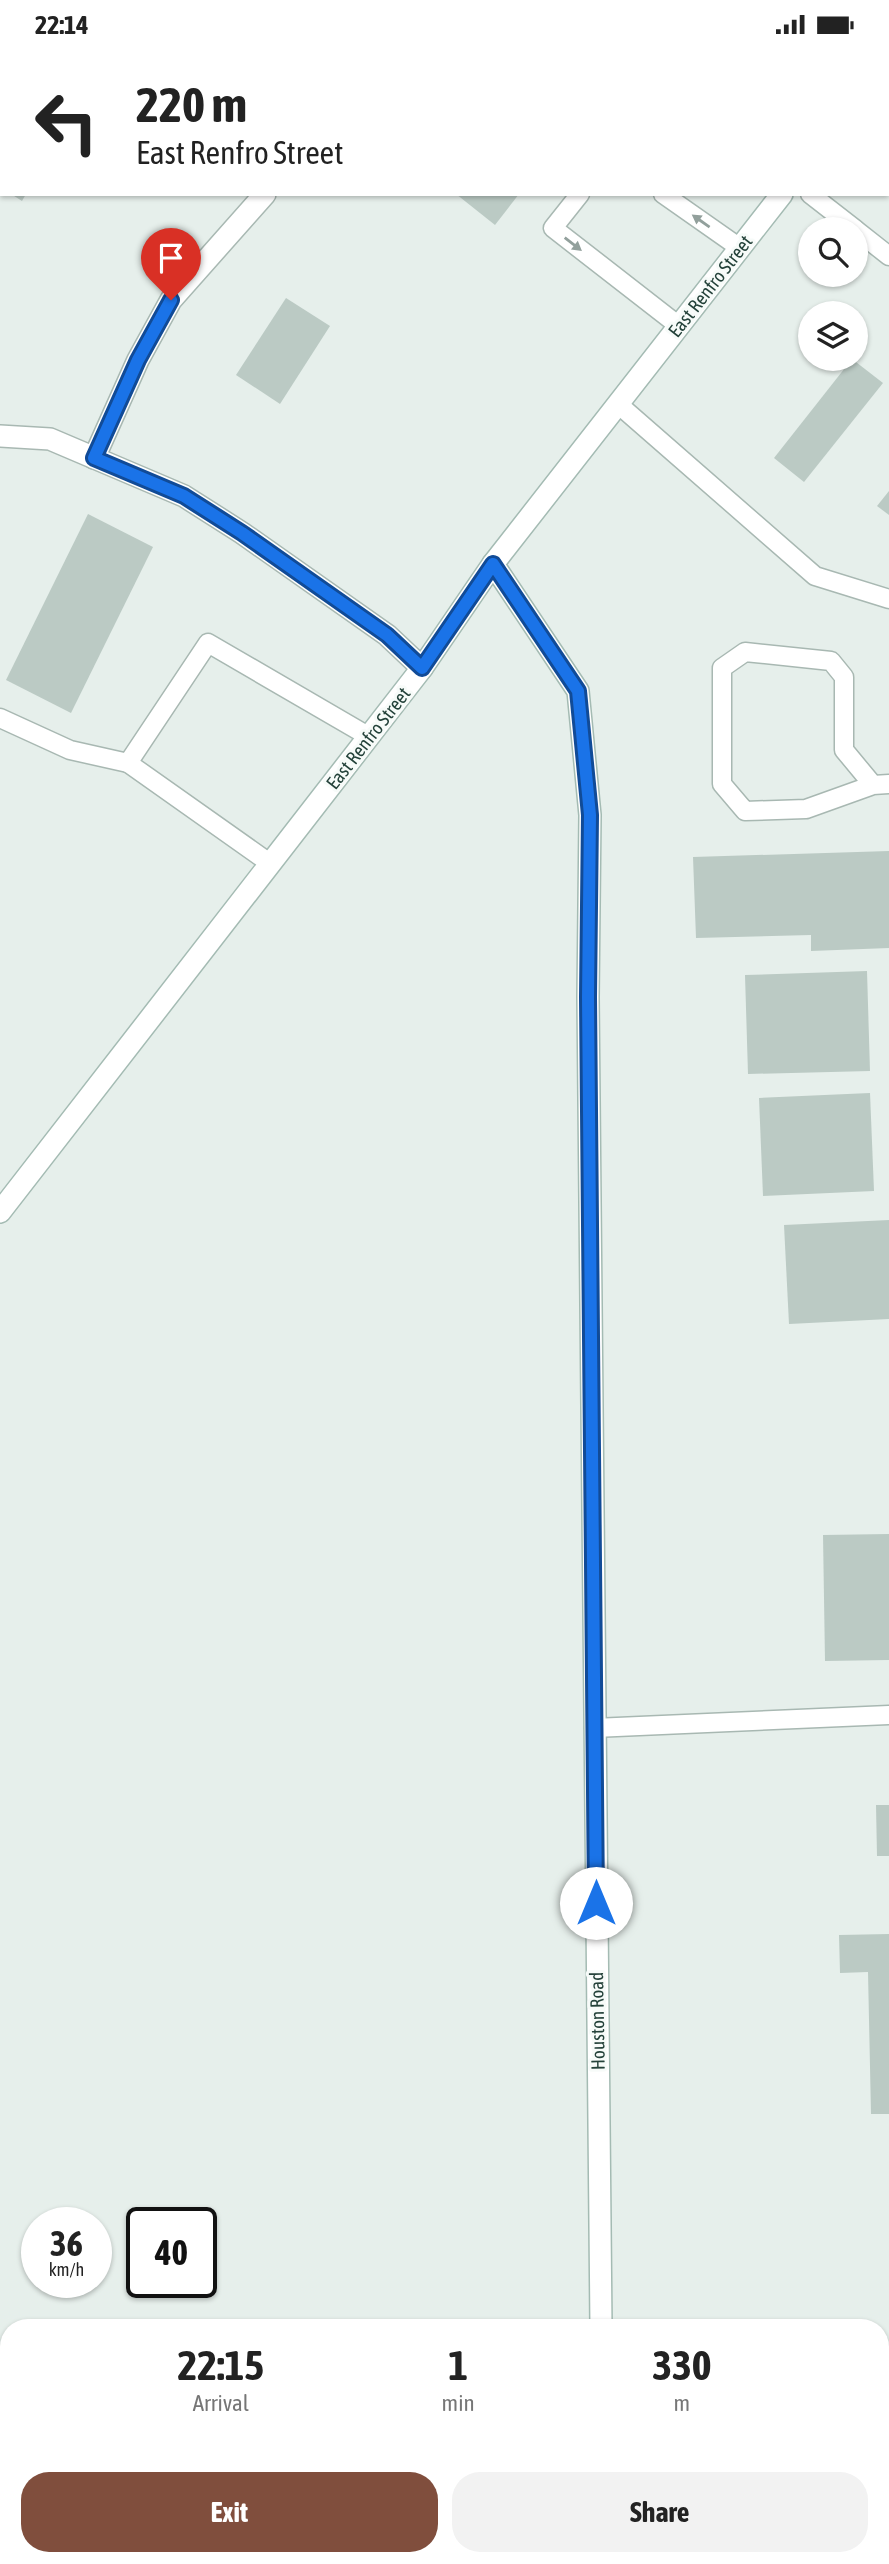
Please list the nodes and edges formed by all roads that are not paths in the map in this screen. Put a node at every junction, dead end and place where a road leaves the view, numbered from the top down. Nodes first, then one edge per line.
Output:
1 (263, 196) edge
2 (578, 196) edge
3 (666, 196) edge
4 (780, 196) edge
5 (812, 196) edge
6 (839, 217) edge
7 (868, 240) edge
8 (740, 248) junction
9 (889, 256) edge
10 (679, 325) junction
11 (618, 404) junction
12 (0, 436) edge
13 (94, 458) junction
14 (493, 564) junction
15 (889, 599) edge
16 (422, 668) junction
17 (0, 718) edge
18 (368, 736) junction
19 (128, 763) junction
20 (881, 785) edge
21 (271, 864) junction
22 (0, 1212) edge
23 (889, 1715) edge
24 (594, 1728) junction
25 (601, 2319) edge

1 - 13 street
2 -> 10 lane
8 -> 3 lane
4 - 8 street, East Renfro Street
5 - 6 lane
7 - 9 lane
8 - 10 street, East Renfro Street
10 - 11 street, East Renfro Street
11 - 14 street, East Renfro Street
11 - 15 lane
12 - 13 street
13 - 16 street
14 - 16 street, East Renfro Street
14 - 24 street, Houston Road
16 - 18 street, East Renfro Street
17 - 19 lane
18 - 19 lane
18 - 21 street, East Renfro Street
19 - 21 lane
20 - 20 lane
21 - 22 street, East Renfro Street
23 - 24 lane
24 - 25 street, Houston Road

